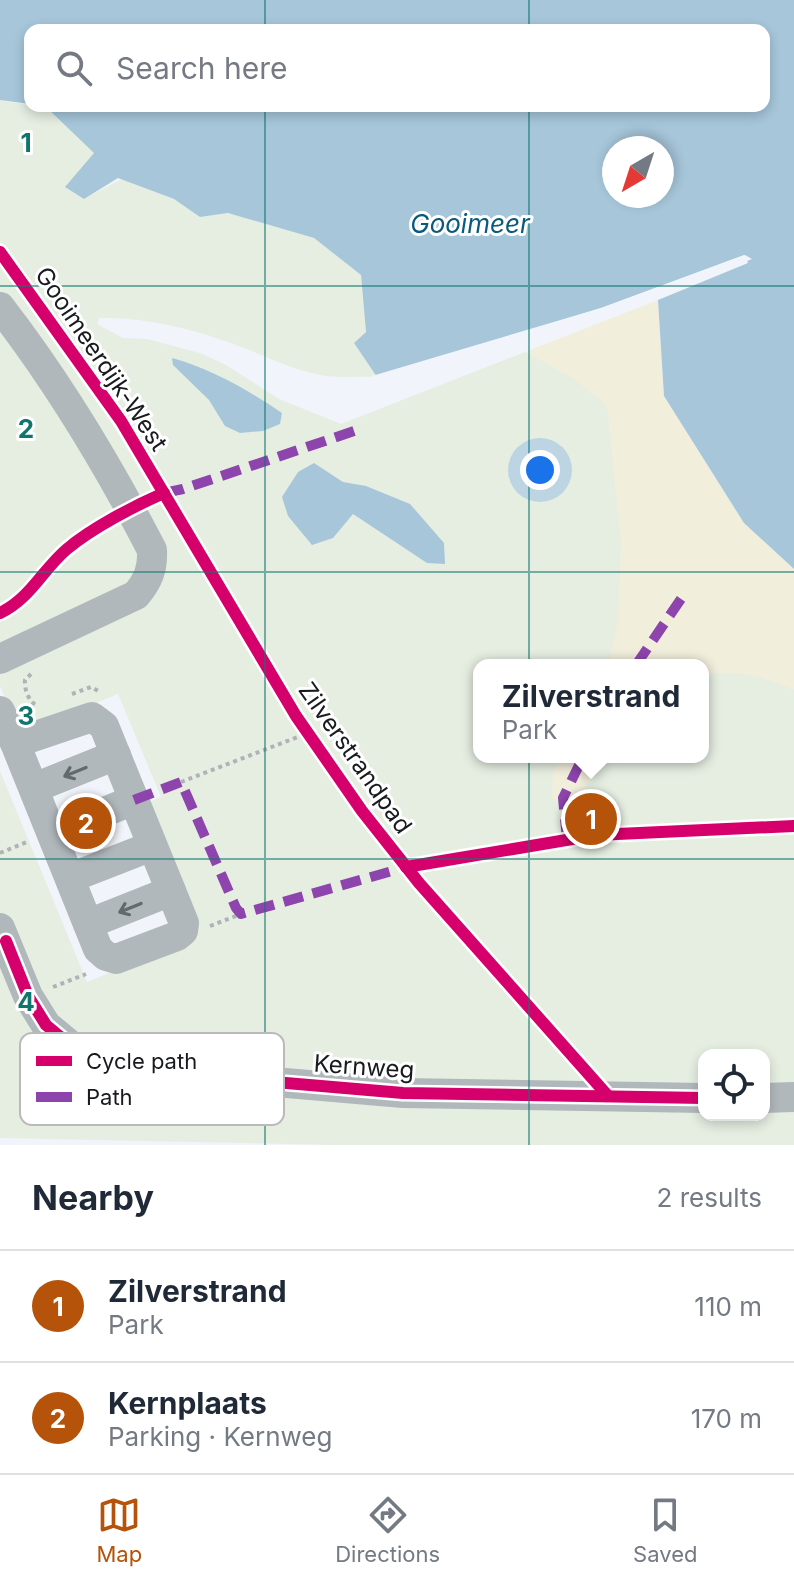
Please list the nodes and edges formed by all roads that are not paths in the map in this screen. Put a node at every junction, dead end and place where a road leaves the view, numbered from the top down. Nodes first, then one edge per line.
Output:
1 (0, 307) edge
2 (0, 659) edge
3 (0, 711) edge
4 (15, 743) junction
5 (116, 755) junction
6 (34, 788) junction
7 (134, 800) junction
8 (52, 833) junction
9 (152, 846) junction
10 (70, 878) junction
11 (171, 891) junction
12 (88, 924) junction
13 (2, 940) edge
14 (56, 1033) edge
15 (284, 1083) edge
16 (794, 1097) edge
17 (698, 1098) edge
18 (770, 1098) edge

1 - 2 street
3 - 4 street
4 - 5 street
4 - 6 street
5 -> 6 street
5 - 7 street
6 - 8 street
7 - 8 street
7 - 9 street
8 - 10 street
9 - 10 street
9 - 11 street
10 - 12 street
11 -> 12 street
11 - 12 street
13 - 14 street, Kernweg
15 - 17 street, Kernweg
16 - 18 street

